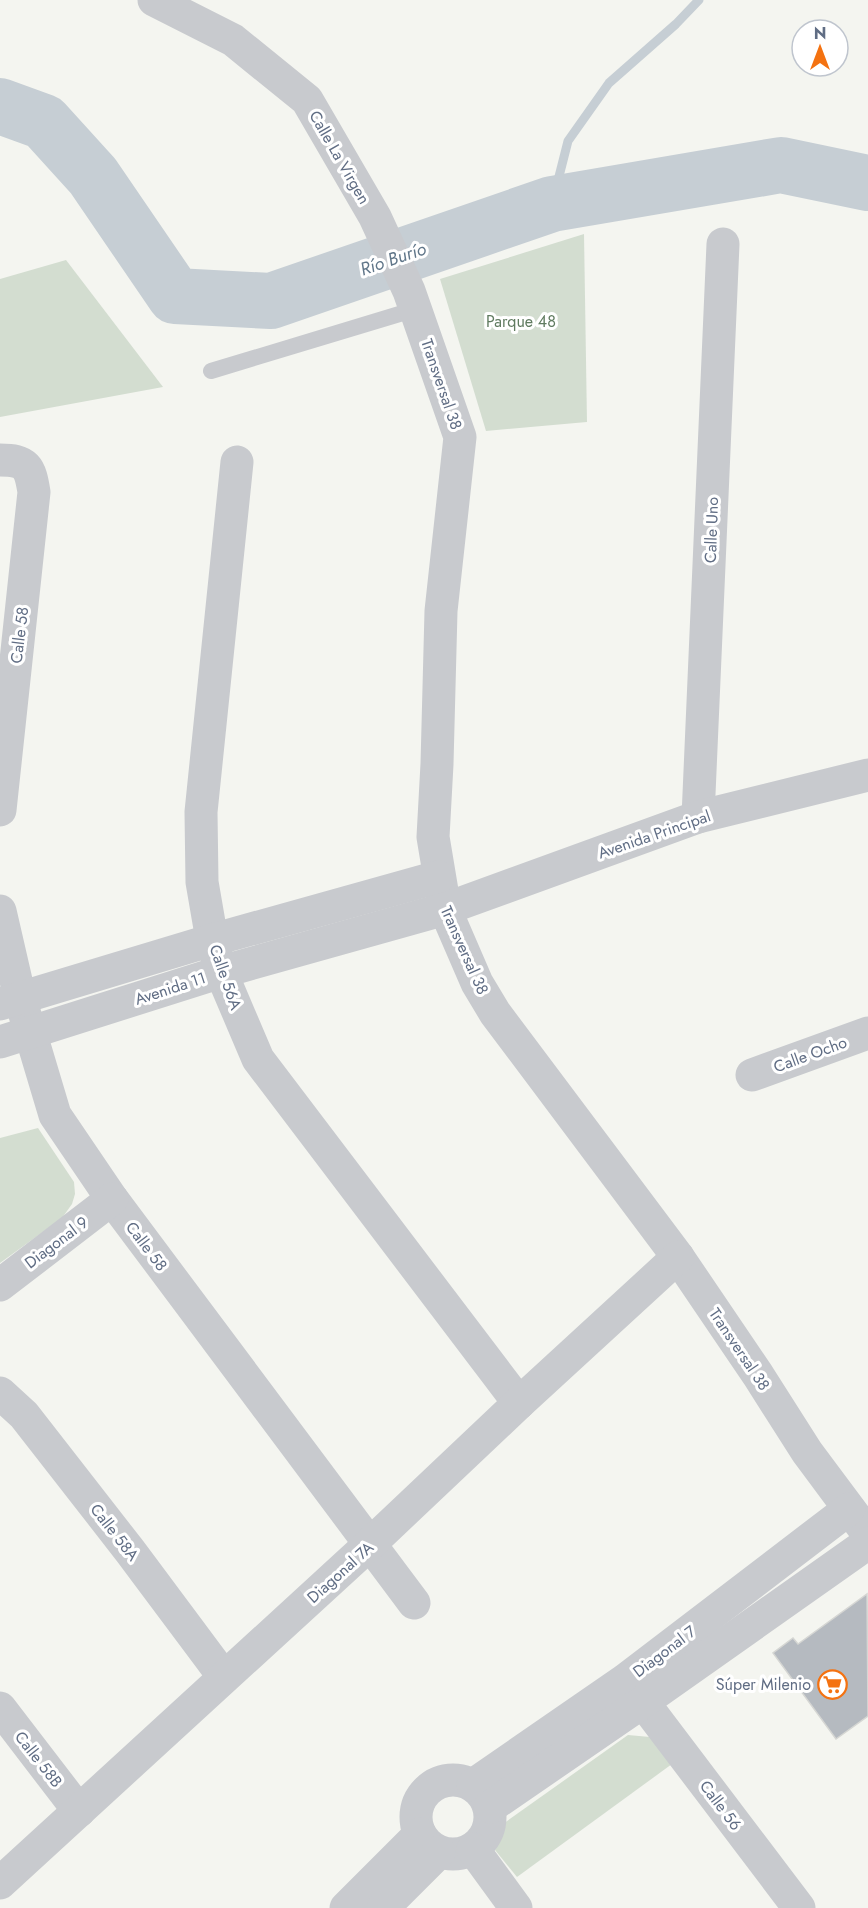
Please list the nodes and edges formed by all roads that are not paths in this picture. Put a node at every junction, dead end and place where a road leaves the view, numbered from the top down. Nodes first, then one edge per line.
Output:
1 (154, 0) edge
2 (723, 244) dead end
3 (413, 300) junction
4 (211, 371) dead end
5 (12, 462) edge
6 (237, 462) dead end
7 (2, 773) edge
8 (868, 775) edge
9 (0, 810) edge
10 (698, 817) junction
11 (438, 877) junction
12 (445, 909) junction
13 (0, 911) edge
14 (212, 940) junction
15 (221, 972) junction
16 (10, 1001) edge
17 (32, 1033) junction
18 (868, 1033) edge
19 (0, 1042) edge
20 (752, 1075) dead end
21 (112, 1199) junction
22 (678, 1257) junction
23 (0, 1285) edge
24 (0, 1393) edge
25 (519, 1403) junction
26 (859, 1522) edge
27 (868, 1543) edge
28 (370, 1544) junction
29 (414, 1603) dead end
30 (224, 1677) junction
31 (634, 1691) junction
32 (0, 1708) edge
33 (481, 1796) junction
34 (79, 1811) junction
35 (429, 1843) junction
36 (473, 1849) junction
37 (0, 1883) edge
38 (346, 1908) edge
39 (383, 1908) edge
40 (516, 1908) edge
41 (799, 1908) edge

1 - 3 street, Calle La Virgen
2 - 10 street, Calle Uno
3 - 4 lane
3 - 11 street, Transversal 38
5 - 7 street, Calle 58
6 - 14 street, Calle 56A
7 - 9 street, Calle 58
8 - 10 street, Avenida Principal
10 - 12 street, Avenida Principal
11 - 12 street, Transversal 38
11 - 14 street, Avenida 11
12 - 15 street, Avenida 11
12 - 22 street, Transversal 38
13 - 16 street, Calle 58
14 - 15 street, Calle 56A
14 - 16 street, Avenida 11
15 - 17 street, Avenida 11
15 - 25 street, Calle 56A
16 - 17 street, Calle 58
17 - 19 street, Avenida 11
17 - 21 street, Calle 58
18 - 20 street, Calle Ocho
21 - 23 street, Diagonal 9
21 - 28 street, Calle 58
22 - 25 street, Diagonal 7A
22 - 26 street, Transversal 38
24 - 30 street, Calle 58A
25 - 28 street, Diagonal 7A
26 - 31 street, Diagonal 7
27 - 31 street, Diagonal 7
28 - 29 street, Calle 58
28 - 30 street, Diagonal 7A
30 - 34 street, Diagonal 7A
31 - 33 street, Diagonal 7
31 - 41 street, Calle 56
32 - 34 street, Calle 58B
33 - 35 street
33 - 36 street
34 - 37 street, Diagonal 7A
35 - 36 street
35 - 38 street
35 - 39 street
36 - 40 street

